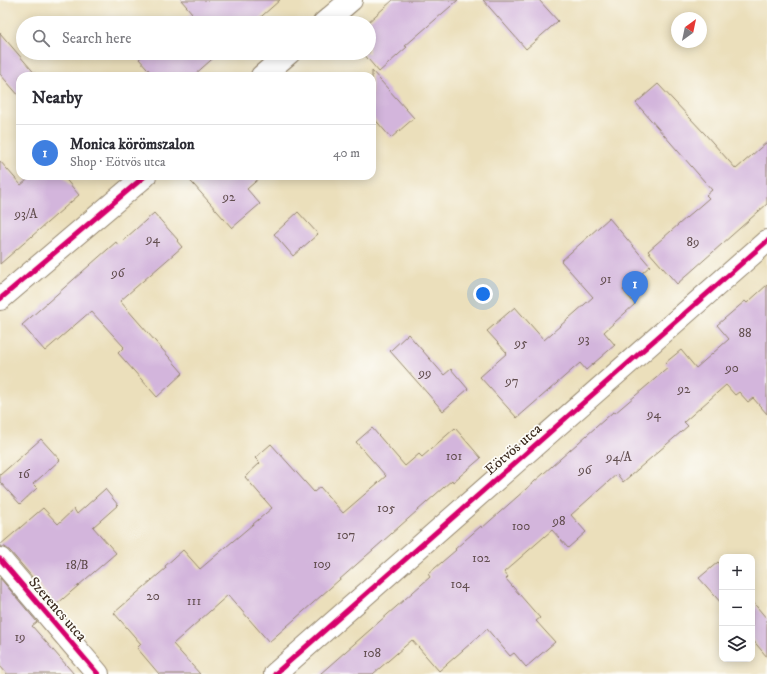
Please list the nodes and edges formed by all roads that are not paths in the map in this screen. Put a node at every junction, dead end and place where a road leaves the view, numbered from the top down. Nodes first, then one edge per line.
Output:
1 (351, 0) edge
2 (332, 16) edge
3 (281, 60) edge
4 (267, 72) edge
5 (140, 180) edge
6 (767, 241) edge
7 (0, 299) edge
8 (0, 559) edge
9 (98, 674) edge
10 (275, 674) edge

1 - 2 street
3 - 4 street
5 - 7 street
6 - 10 street, Eötvös utca
8 - 9 street, Szerencs utca

